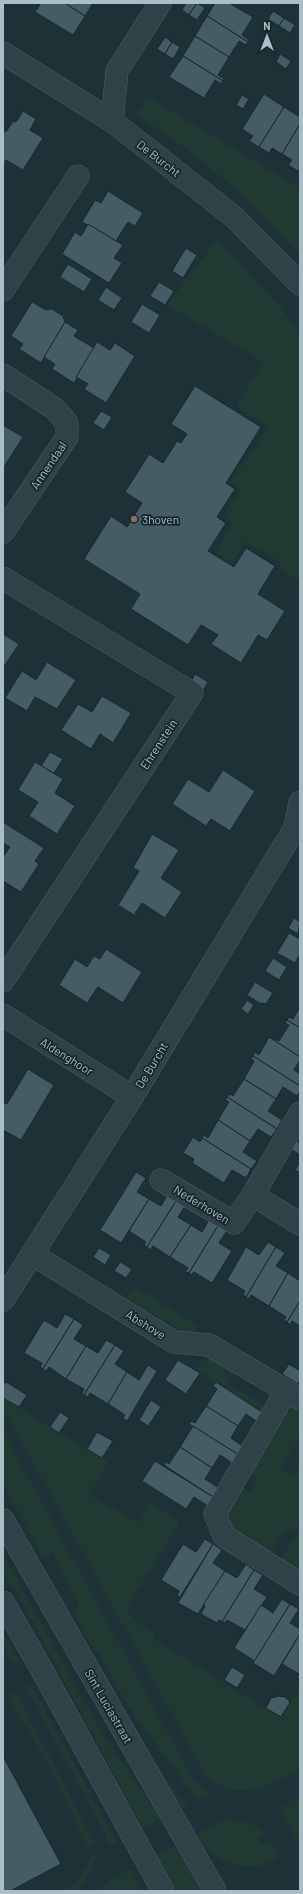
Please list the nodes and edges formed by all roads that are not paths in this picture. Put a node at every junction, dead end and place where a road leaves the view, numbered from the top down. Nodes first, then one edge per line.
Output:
1 (160, 3) edge
2 (3, 53) edge
3 (112, 121) junction
4 (78, 176) dead end
5 (300, 284) edge
6 (3, 290) edge
7 (3, 375) edge
8 (3, 532) edge
9 (3, 578) edge
10 (300, 802) edge
11 (297, 826) edge
12 (3, 981) edge
13 (5, 1022) edge
14 (132, 1097) junction
15 (300, 1113) edge
16 (161, 1180) dead end
17 (253, 1195) junction
18 (300, 1224) edge
19 (32, 1254) junction
20 (3, 1300) edge
21 (293, 1395) edge
22 (3, 1520) edge
23 (300, 1584) edge
24 (3, 1602) edge
25 (163, 1891) edge
26 (215, 1891) edge

1 - 3 street
2 - 3 street, De Burcht
3 - 5 street, De Burcht
4 - 6 street
7 - 8 street, Annendaal
9 - 12 street, Ehrenstein
10 - 11 street, De Burcht
11 - 14 street, De Burcht
13 - 14 street, Aldenghoor
14 - 19 street, De Burcht
15 - 17 street, Nederhoven
16 - 17 street, Nederhoven
17 - 18 street
19 - 20 street, De Burcht
19 - 21 street, Abshove
21 - 23 street, Abshove
22 - 26 street, Sint Luciastraat
24 - 25 street

